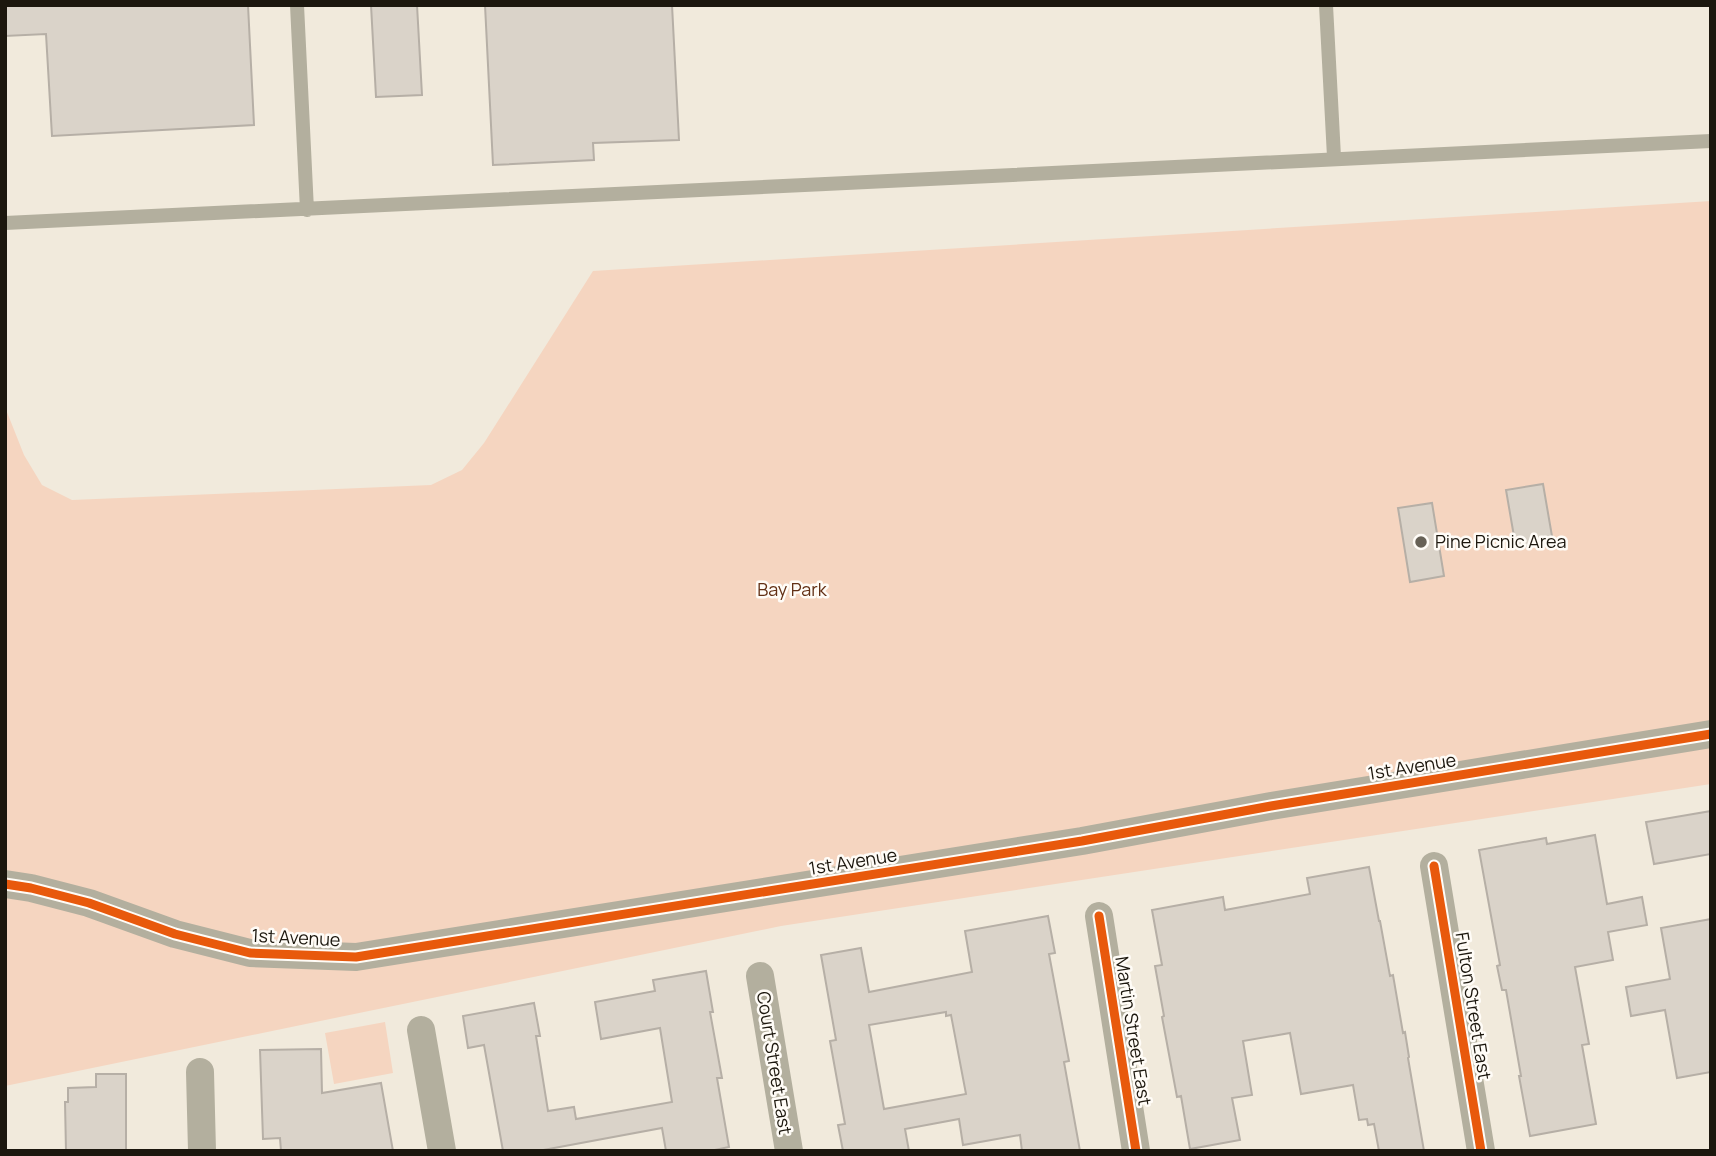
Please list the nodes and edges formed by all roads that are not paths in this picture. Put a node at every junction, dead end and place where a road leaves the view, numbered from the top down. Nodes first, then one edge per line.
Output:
1 (297, 5) edge
2 (1326, 5) edge
3 (1711, 141) edge
4 (1334, 157) junction
5 (307, 210) junction
6 (5, 223) edge
7 (1711, 734) edge
8 (1434, 866) dead end
9 (5, 884) edge
10 (1099, 916) dead end
11 (760, 976) dead end
12 (421, 1030) dead end
13 (200, 1072) dead end
14 (202, 1151) edge
15 (442, 1151) edge
16 (789, 1151) edge
17 (1136, 1151) edge
18 (1481, 1151) edge

1 - 5 lane
2 - 4 lane
3 - 4 lane
4 - 5 lane
5 - 6 lane
7 - 9 street, 1st Avenue
8 - 18 street, Fulton Street East
10 - 17 street, Martin Street East
11 - 16 street, Court Street East
12 - 15 street
13 - 14 street

